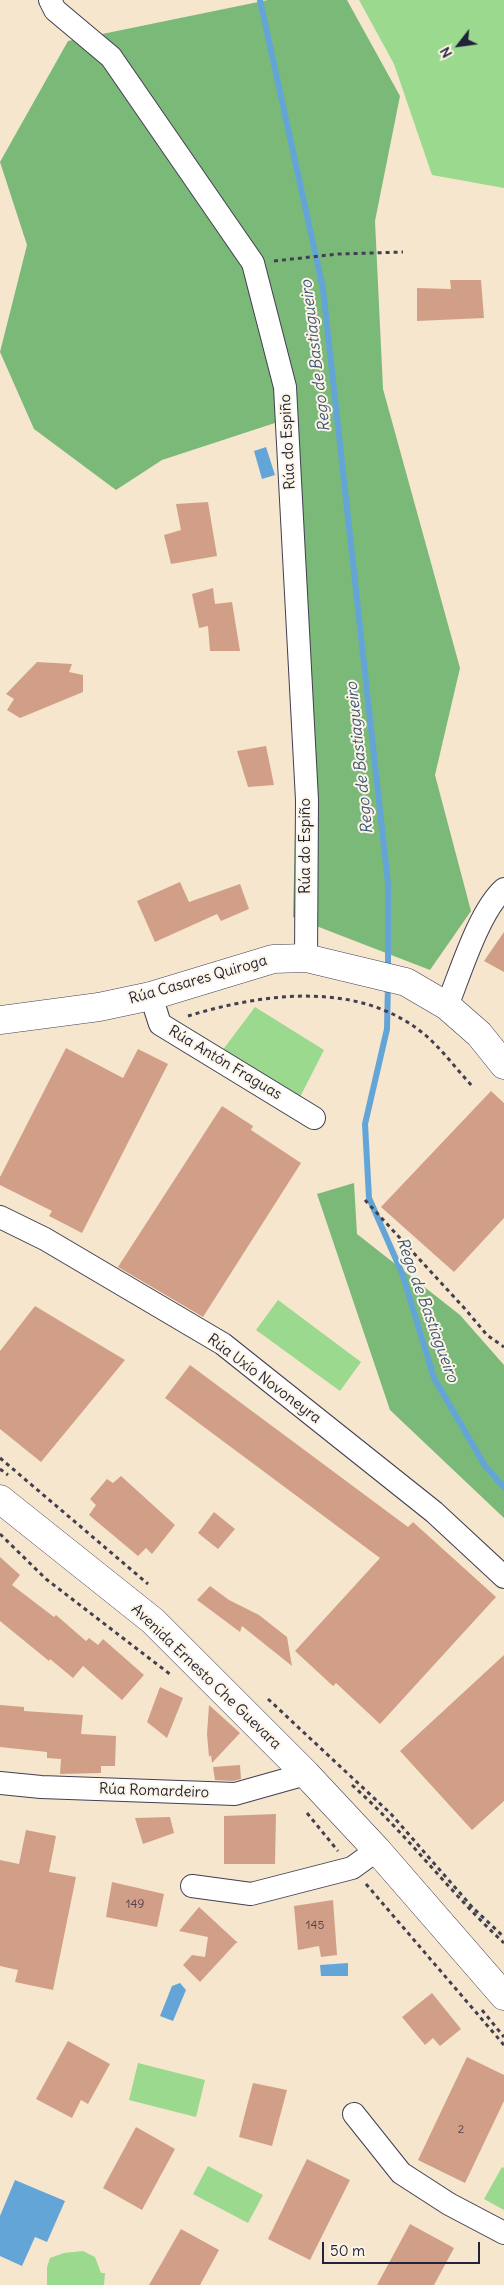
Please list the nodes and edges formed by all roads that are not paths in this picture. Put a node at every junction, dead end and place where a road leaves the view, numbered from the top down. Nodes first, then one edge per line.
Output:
1 (50, 0) edge
2 (504, 889) edge
3 (306, 958) junction
4 (151, 996) junction
5 (447, 1006) junction
6 (0, 1020) edge
7 (504, 1065) edge
8 (314, 1118) dead end
9 (0, 1216) edge
10 (0, 1499) edge
11 (504, 1577) edge
12 (306, 1774) junction
13 (0, 1783) edge
14 (377, 1850) junction
15 (192, 1886) dead end
16 (504, 1996) edge
17 (354, 2114) dead end
18 (504, 2234) edge

1 - 3 street, Rúa do Espiño
2 - 5 street
3 - 4 main road, Rúa Casares Quiroga
3 - 5 main road, Rúa Casares Quiroga
4 - 6 main road, Rúa Casares Quiroga
4 - 8 street, Rúa Antón Fraguas
5 - 7 main road, Rúa Casares Quiroga
9 - 11 street, Rúa Uxío Novoneyra
10 - 12 main road, Avenida Ernesto Che Guevara
12 - 13 street, Rúa Romardeiro
12 - 14 main road, Avenida Ernesto Che Guevara
14 - 15 street
14 - 16 main road, Avenida Ernesto Che Guevara
17 - 18 street

